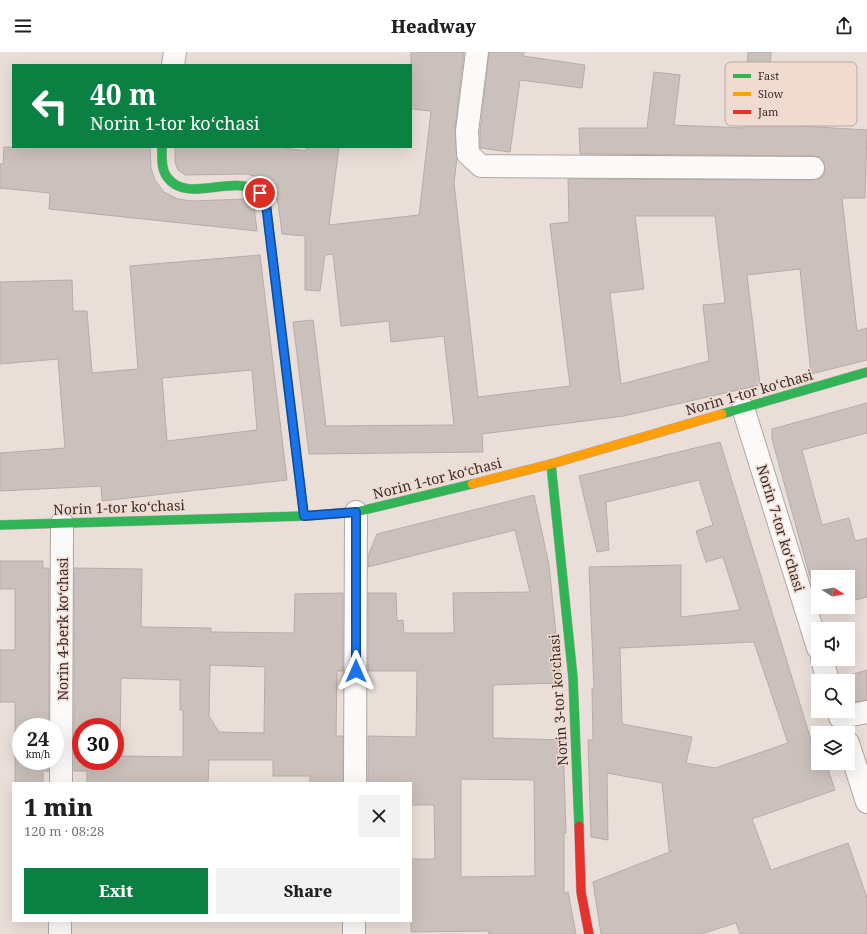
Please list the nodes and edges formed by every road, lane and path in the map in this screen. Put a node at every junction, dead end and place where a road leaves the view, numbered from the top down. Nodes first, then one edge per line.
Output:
1 (175, 52) edge
2 (477, 52) edge
3 (173, 64) edge
4 (162, 148) edge
5 (813, 168) dead end
6 (867, 372) edge
7 (743, 408) junction
8 (551, 464) junction
9 (356, 512) junction
10 (304, 516) junction
11 (62, 523) junction
12 (0, 525) edge
13 (811, 626) edge
14 (867, 712) edge
15 (841, 720) edge
16 (855, 765) edge
17 (61, 782) edge
18 (355, 782) edge
19 (867, 802) edge
20 (60, 922) edge
21 (354, 922) edge
22 (60, 934) edge
23 (354, 934) edge
24 (589, 934) edge

1 - 3 street
2 - 5 street
4 - 10 street
6 - 7 street, Norin 1-tor koʻchasi
7 - 8 street, Norin 1-tor koʻchasi
7 - 13 street, Norin 7-tor koʻchasi
8 - 9 street, Norin 1-tor koʻchasi
8 - 24 street, Norin 3-tor koʻchasi
9 - 10 street, Norin 1-tor koʻchasi
9 - 18 street
10 - 11 street, Norin 1-tor koʻchasi
11 - 12 street, Norin 1-tor koʻchasi
11 - 17 street, Norin 4-berk koʻchasi
14 - 15 street
16 - 19 street
20 - 22 street
21 - 23 street

